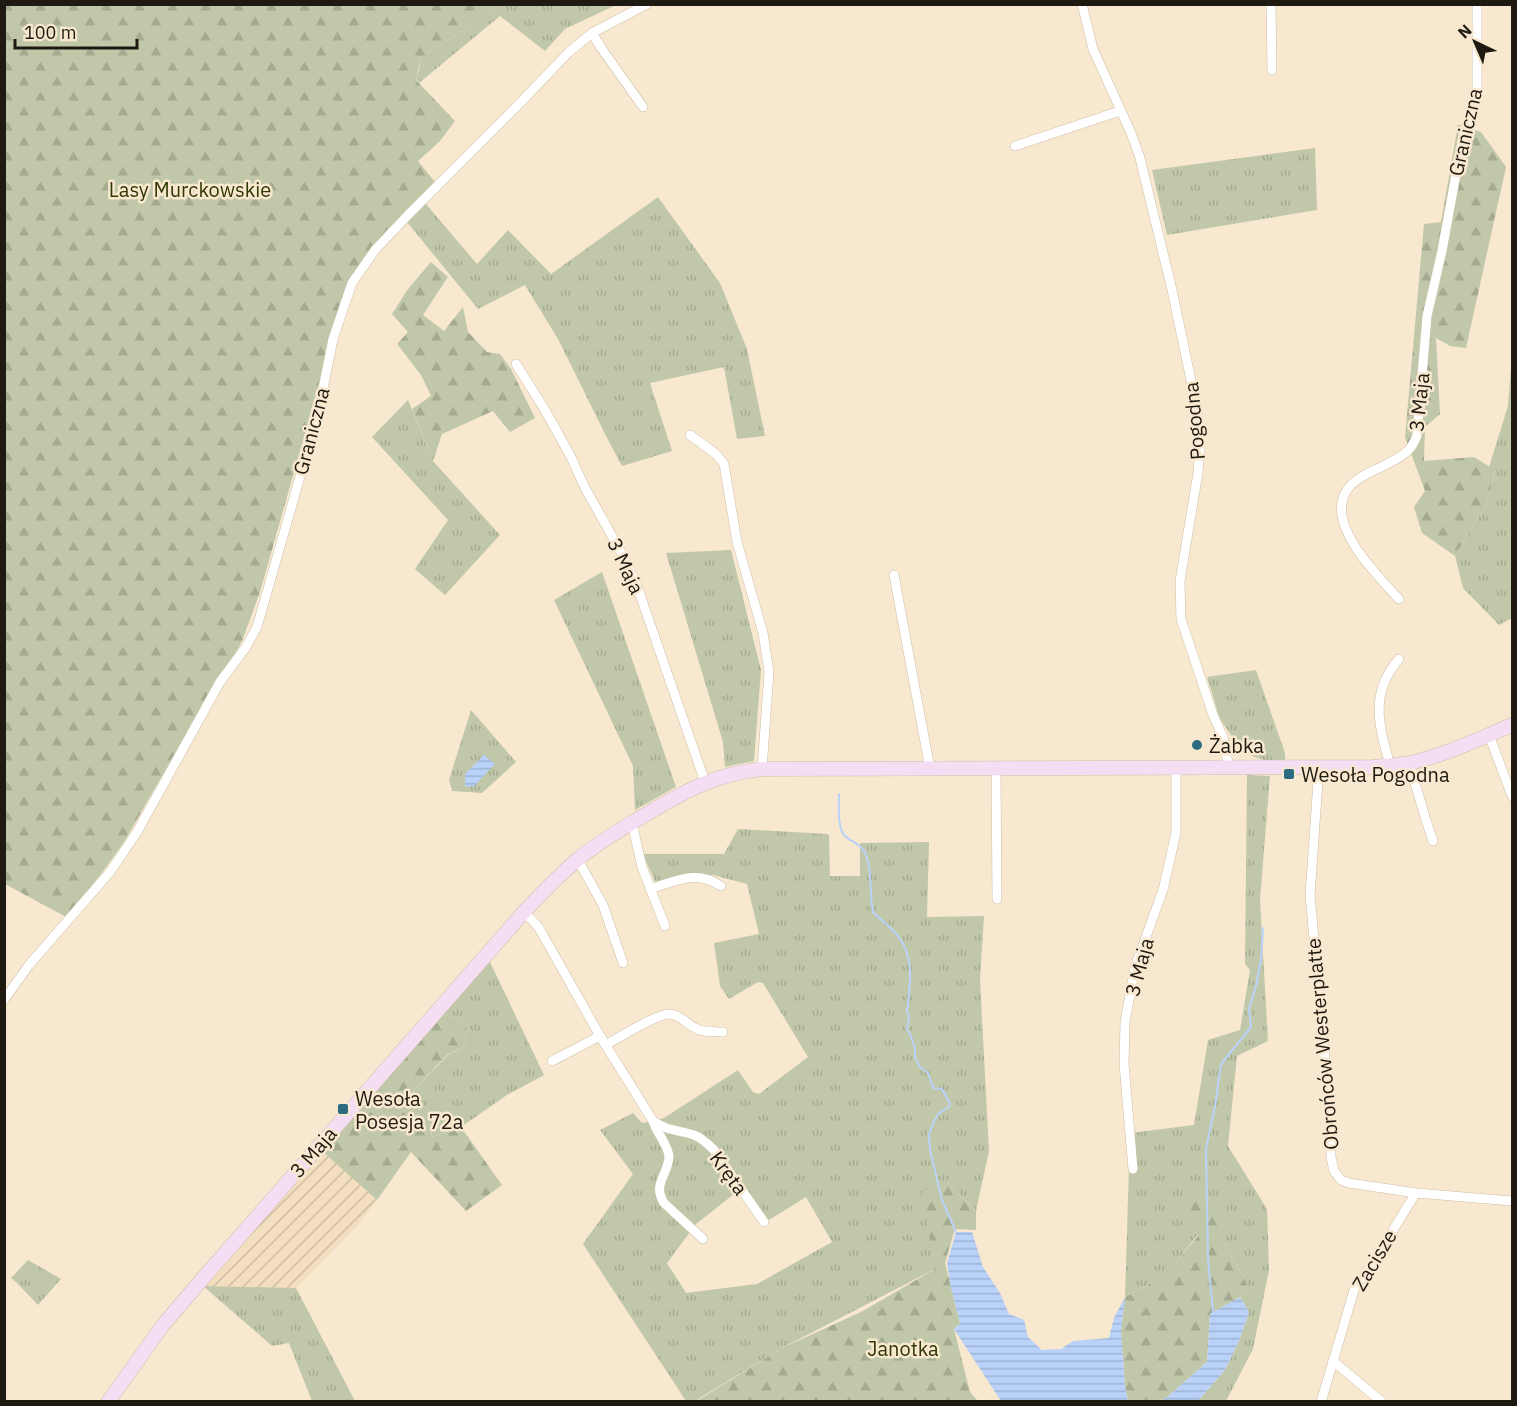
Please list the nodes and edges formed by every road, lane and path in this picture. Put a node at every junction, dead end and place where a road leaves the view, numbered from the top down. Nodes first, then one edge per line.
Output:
1 (647, 4) edge
2 (1082, 4) edge
3 (1270, 4) edge
4 (1477, 4) edge
5 (592, 33) junction
6 (1272, 70) dead end
7 (643, 107) dead end
8 (1120, 111) junction
9 (1015, 147) dead end
10 (1440, 258) joint
11 (516, 364) dead end
12 (690, 435) dead end
13 (894, 575) dead end
14 (1399, 599) dead end
15 (1399, 659) dead end
16 (1512, 725) edge
17 (1489, 735) junction
18 (1409, 763) junction
19 (1390, 765) junction
20 (1319, 767) junction
21 (1176, 768) junction
22 (1229, 768) junction
23 (762, 769) junction
24 (930, 769) junction
25 (996, 769) junction
26 (705, 782) junction
27 (1512, 796) edge
28 (632, 823) junction
29 (1433, 841) dead end
30 (578, 860) junction
31 (721, 886) dead end
32 (650, 889) junction
33 (997, 899) dead end
34 (524, 912) junction
35 (665, 926) dead end
36 (623, 963) dead end
37 (4, 1000) edge
38 (723, 1032) dead end
39 (600, 1035) junction
40 (606, 1045) junction
41 (552, 1061) dead end
42 (653, 1121) junction
43 (1133, 1169) dead end
44 (1416, 1192) junction
45 (1512, 1201) edge
46 (764, 1222) dead end
47 (703, 1239) dead end
48 (1333, 1361) junction
49 (108, 1401) edge
50 (1321, 1401) edge
51 (1382, 1401) edge

1 - 5 street, Graniczna
2 - 8 street, Pogodna
3 - 6 street
4 - 10 street, Graniczna
5 - 7 street
5 - 37 street, Graniczna
8 - 9 street
8 - 22 street, Pogodna
10 - 14 street, 3 Maja
11 - 26 street, 3 Maja
12 - 23 street
13 - 24 street
15 - 19 street
16 - 17 street, 3 Maja
17 - 18 street, 3 Maja
17 - 27 street
18 - 19 street, 3 Maja
18 - 29 street
19 - 20 street, 3 Maja
20 - 22 street, 3 Maja
20 - 44 street, Obrońców Westerplatte
21 - 22 street, 3 Maja
21 - 25 street, 3 Maja
21 - 43 street, 3 Maja
23 - 24 street, 3 Maja
23 - 26 street, 3 Maja
24 - 25 street, 3 Maja
25 - 33 street
26 - 28 street, 3 Maja
28 - 30 street, 3 Maja
28 - 32 street
30 - 34 street, 3 Maja
30 - 36 street
31 - 32 street
32 - 35 street
34 - 39 street
34 - 49 street, 3 Maja
38 - 40 street
39 - 40 street
39 - 41 street
40 - 42 street
42 - 46 street, Kręta
42 - 47 street
44 - 45 street, Obrońców Westerplatte
44 - 48 street, Zacisze
48 - 50 street, Zacisze
48 - 51 street

